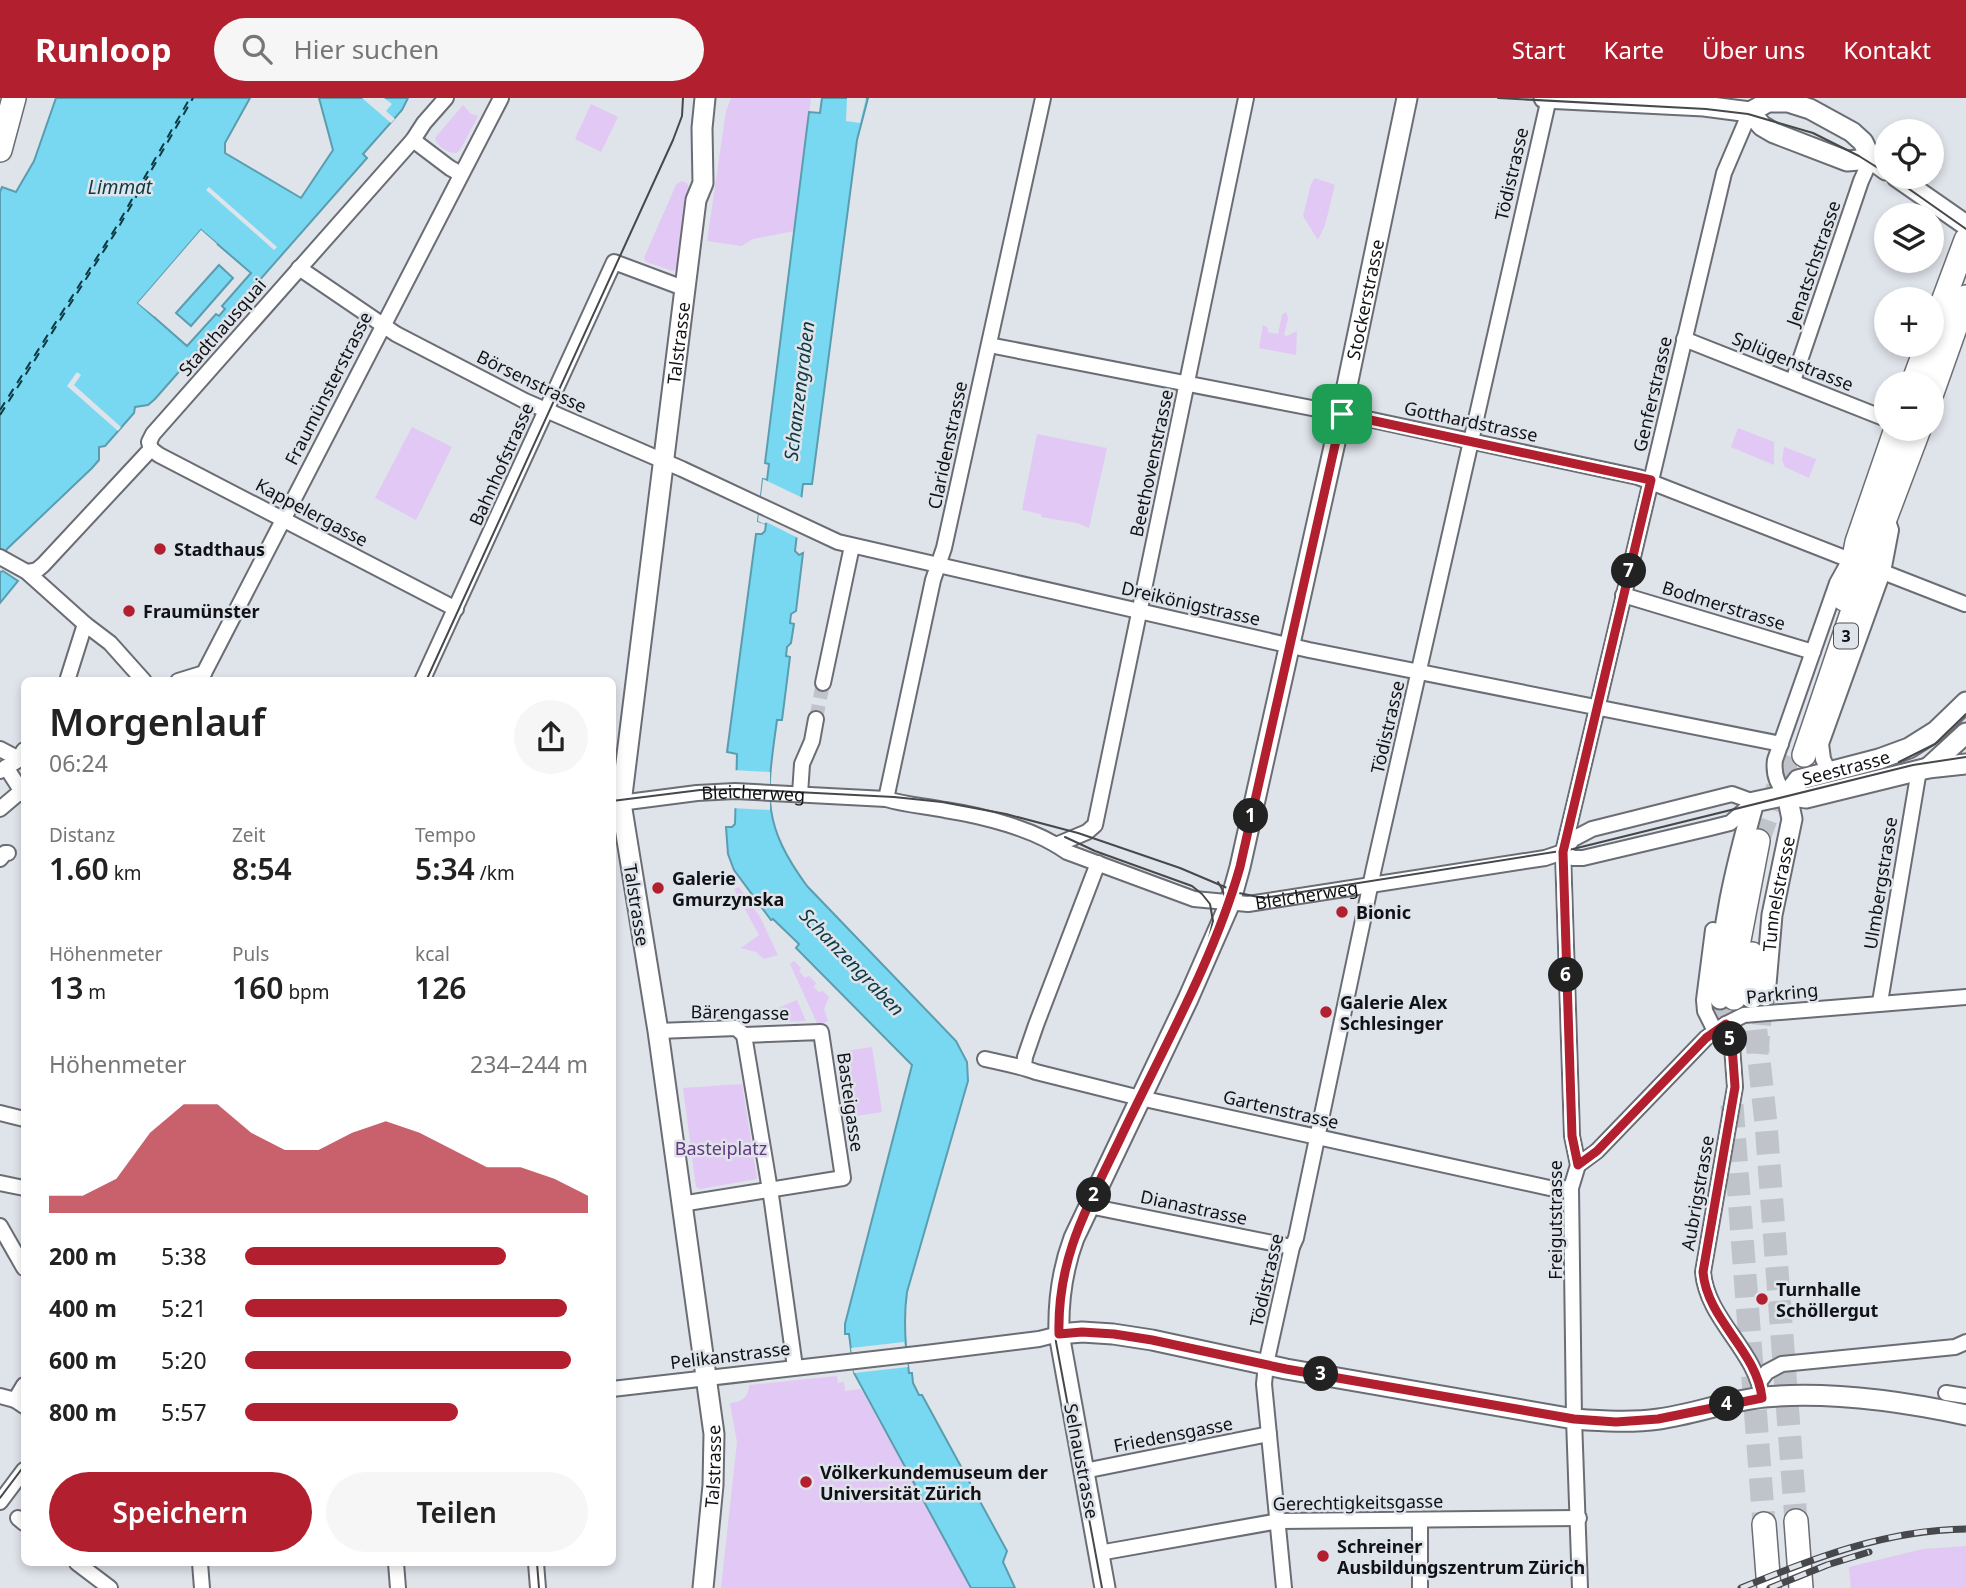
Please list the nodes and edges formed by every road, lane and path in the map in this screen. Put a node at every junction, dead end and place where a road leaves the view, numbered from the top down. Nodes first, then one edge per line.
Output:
1 (15, 98) edge
2 (446, 98) edge
3 (501, 98) edge
4 (705, 98) edge
5 (1043, 98) edge
6 (1246, 98) edge
7 (1407, 98) edge
8 (1546, 98) edge
9 (1755, 105) edge
10 (414, 140) junction
11 (0, 150) edge
12 (1874, 157) edge
13 (1874, 164) edge
14 (1874, 169) edge
15 (461, 174) junction
16 (1914, 189) edge
17 (1966, 226) edge
18 (1966, 240) edge
19 (299, 268) junction
20 (686, 289) junction
21 (1966, 297) edge
22 (1944, 299) edge
23 (382, 325) junction
24 (1684, 339) junction
25 (989, 345) junction
26 (1940, 371) edge
27 (1794, 381) junction
28 (1188, 384) junction
29 (547, 411) junction
30 (1342, 414) junction
31 (1874, 414) edge
32 (1471, 441) junction
33 (1892, 441) edge
34 (1915, 441) edge
35 (151, 449) junction
36 (663, 460) junction
37 (1651, 480) junction
38 (1887, 516) junction
39 (283, 518) junction
40 (802, 526) joint
41 (852, 546) junction
42 (1852, 557) junction
43 (3, 558) edge
44 (939, 565) junction
45 (27, 572) junction
46 (1883, 572) junction
47 (1623, 595) junction
48 (1965, 604) edge
49 (456, 609) junction
50 (1139, 611) junction
51 (85, 625) junction
52 (1290, 646) junction
53 (1812, 652) junction
54 (1419, 672) junction
55 (68, 677) edge
56 (141, 677) edge
57 (205, 677) edge
58 (424, 677) edge
59 (823, 683) tunnel mouth
60 (1966, 702) edge
61 (1596, 708) junction
62 (816, 719) tunnel mouth
63 (1957, 722) edge
64 (1966, 733) edge
65 (0, 749) edge
66 (1791, 752) junction
67 (21, 755) edge
68 (21, 756) edge
69 (1966, 764) edge
70 (3, 769) edge
71 (1924, 769) junction
72 (1829, 772) junction
73 (21, 793) edge
74 (800, 794) junction
75 (1787, 794) junction
76 (21, 795) edge
77 (887, 799) junction
78 (1754, 802) junction
79 (617, 804) edge
80 (0, 809) edge
81 (1766, 840) tunnel mouth
82 (1056, 845) junction
83 (1563, 852) junction
84 (1098, 863) junction
85 (1370, 886) junction
86 (1230, 903) junction
87 (1713, 930) dead end
88 (1743, 997) junction
89 (1966, 997) edge
90 (1880, 1002) junction
91 (1720, 1027) junction
92 (658, 1031) junction
93 (821, 1032) joint
94 (744, 1035) junction
95 (985, 1059) dead end
96 (1024, 1066) junction
97 (1140, 1098) junction
98 (0, 1113) edge
99 (21, 1118) edge
100 (1317, 1137) junction
101 (1578, 1165) junction
102 (0, 1184) edge
103 (21, 1188) edge
104 (1571, 1188) junction
105 (769, 1190) junction
106 (681, 1204) junction
107 (1088, 1206) junction
108 (0, 1226) edge
109 (1292, 1247) junction
110 (21, 1263) edge
111 (1059, 1334) junction
112 (1966, 1342) edge
113 (1266, 1364) junction
114 (795, 1367) junction
115 (707, 1377) junction
116 (616, 1388) edge
117 (1761, 1390) junction
118 (1946, 1393) dead end
119 (0, 1396) edge
120 (1966, 1396) edge
121 (20, 1403) edge
122 (1966, 1415) edge
123 (1574, 1419) junction
124 (1269, 1434) junction
125 (1084, 1471) junction
126 (21, 1474) edge
127 (0, 1502) edge
128 (1579, 1518) junction
129 (1420, 1520) junction
130 (1279, 1521) junction
131 (1796, 1521) tunnel mouth
132 (1764, 1524) tunnel mouth
133 (1099, 1553) junction
134 (81, 1566) edge
135 (200, 1566) edge
136 (396, 1566) edge
137 (536, 1566) edge
138 (110, 1588) edge
139 (202, 1588) edge
140 (398, 1588) edge
141 (538, 1588) edge
142 (703, 1588) edge
143 (1105, 1588) edge
144 (1284, 1588) edge
145 (1420, 1588) edge
146 (1580, 1588) edge
147 (1769, 1588) edge
148 (1801, 1588) edge

1 - 11 main road
2 - 10 street, Stadthausquai
3 - 15 street, Fraumünsterstrasse
4 - 20 street, Talstrasse
5 - 25 street, Claridenstrasse
6 - 28 street, Beethovenstrasse
7 - 30 street, Stockerstrasse
8 - 9 street
8 - 32 street, Tödistrasse
9 - 12 street
9 - 13 street
9 - 24 street, Genferstrasse
10 - 15 street
10 - 19 street, Stadthausquai
14 - 27 street, Jenatschstrasse
15 - 23 street, Fraumünsterstrasse
16 - 17 street
18 - 22 main road
19 - 23 street, Börsenstrasse
19 - 35 street, Stadthausquai
20 - 29 street, Bahnhofstrasse
20 - 36 street, Talstrasse
21 - 26 main road
23 - 29 street, Börsenstrasse
23 - 39 street, Fraumünsterstrasse
24 - 27 street, Splügenstrasse
24 - 37 street, Genferstrasse
25 - 28 street, Gotthardstrasse
25 - 44 street, Claridenstrasse
27 - 31 street, Splügenstrasse
28 - 30 street, Gotthardstrasse
28 - 50 street, Beethovenstrasse
29 - 36 street, Börsenstrasse
29 - 49 street, Bahnhofstrasse
30 - 32 street, Gotthardstrasse
30 - 52 street, Stockerstrasse
32 - 37 street, Gotthardstrasse
32 - 54 street, Tödistrasse
33 - 42 main road, 3
34 - 38 main road, 3
35 - 39 street, Kappelergasse
35 - 45 street, Stadthausquai
36 - 40 street, Börsenstrasse
36 - 79 street, Talstrasse
37 - 42 street, Gotthardstrasse
37 - 47 street, Genferstrasse
38 - 46 street
38 - 66 main road, 3
39 - 49 street, Kappelergasse
39 - 57 street, Fraumünsterstrasse
40 - 41 street, Dreikönigstrasse
41 - 44 street, Dreikönigstrasse
41 - 59 street
42 - 53 street
42 - 66 main road, 3
43 - 45 street
44 - 50 street, Dreikönigstrasse
44 - 77 street, Claridenstrasse
45 - 51 street
46 - 48 street
46 - 72 street
47 - 53 street, Bodmerstrasse
47 - 61 street, Genferstrasse
49 - 58 street, Bahnhofstrasse
50 - 52 street, Dreikönigstrasse
50 - 82 street, Beethovenstrasse
51 - 55 street
51 - 56 street
52 - 54 street, Dreikönigstrasse
52 - 86 street, Stockerstrasse
53 - 66 street
54 - 61 street, Dreikönigstrasse
54 - 85 street, Tödistrasse
60 - 63 street, Seestrasse
61 - 66 street, Dreikönigstrasse
61 - 83 street, Genferstrasse
62 - 74 street
63 - 72 street, Seestrasse
64 - 71 street, Seestrasse
65 - 67 street
66 - 75 street
68 - 70 street
69 - 71 street
70 - 73 street
71 - 75 street, Seestrasse
71 - 90 street, Ulmbergstrasse
72 - 75 street, Seestrasse
74 - 77 street, Bleicherweg
74 - 79 street, Bleicherweg
75 - 78 street, Bleicherweg
75 - 88 street, Tunnelstrasse
76 - 80 street
77 - 82 street, Bleicherweg
78 - 83 street, Bleicherweg
78 - 83 street, Bleicherweg
78 - 88 street
79 - 92 street, Talstrasse
81 - 88 main road, Tunnelstrasse
82 - 84 street, Bleicherweg
83 - 85 street, Bleicherweg
83 - 101 street, Freigutstrasse
84 - 86 street, Bleicherweg
84 - 96 street
85 - 86 street, Bleicherweg
85 - 100 street, Tödistrasse
86 - 97 street, Stockerstrasse
87 - 91 street, Aubrigstrasse
89 - 90 street, Parkring
90 - 91 street, Parkring
91 - 101 street, Parkring
91 - 117 street, Aubrigstrasse
92 - 94 street, Bärengasse
92 - 106 street, Talstrasse
93 - 94 street, Bärengasse
93 - 105 street, Basteigasse
94 - 105 street
95 - 96 street, Gartenstrasse
96 - 97 street, Gartenstrasse
97 - 100 street, Gartenstrasse
97 - 107 street, Stockerstrasse
98 - 99 street
100 - 104 street, Gartenstrasse
100 - 109 street, Tödistrasse
101 - 104 street, Freigutstrasse
102 - 103 street
104 - 123 street, Freigutstrasse
105 - 106 street
105 - 114 street
106 - 115 street, Talstrasse
107 - 109 street, Dianastrasse
107 - 111 street, Stockerstrasse
108 - 110 street
109 - 113 street, Tödistrasse
111 - 113 street
111 - 114 street, Pelikanstrasse
111 - 125 street, Selnaustrasse
112 - 117 street
113 - 123 street
113 - 124 street, Tödistrasse
114 - 115 street, Pelikanstrasse
115 - 116 street, Pelikanstrasse
115 - 142 street, Talstrasse
117 - 122 street
117 - 123 street
118 - 120 street
119 - 121 street
123 - 128 street, Freigutstrasse
124 - 125 street, Friedensgasse
124 - 130 street, Tödistrasse
125 - 133 street, Selnaustrasse
126 - 127 street
128 - 129 street, Gerechtigkeitsgasse
128 - 146 street, Freigutstrasse
129 - 130 street, Gerechtigkeitsgasse
129 - 145 street
130 - 133 street, Gerechtigkeitsgasse
130 - 144 street, Tödistrasse
131 - 148 main road
132 - 147 main road
133 - 143 street, Selnaustrasse
134 - 138 street
135 - 139 street
136 - 140 street
137 - 141 street

